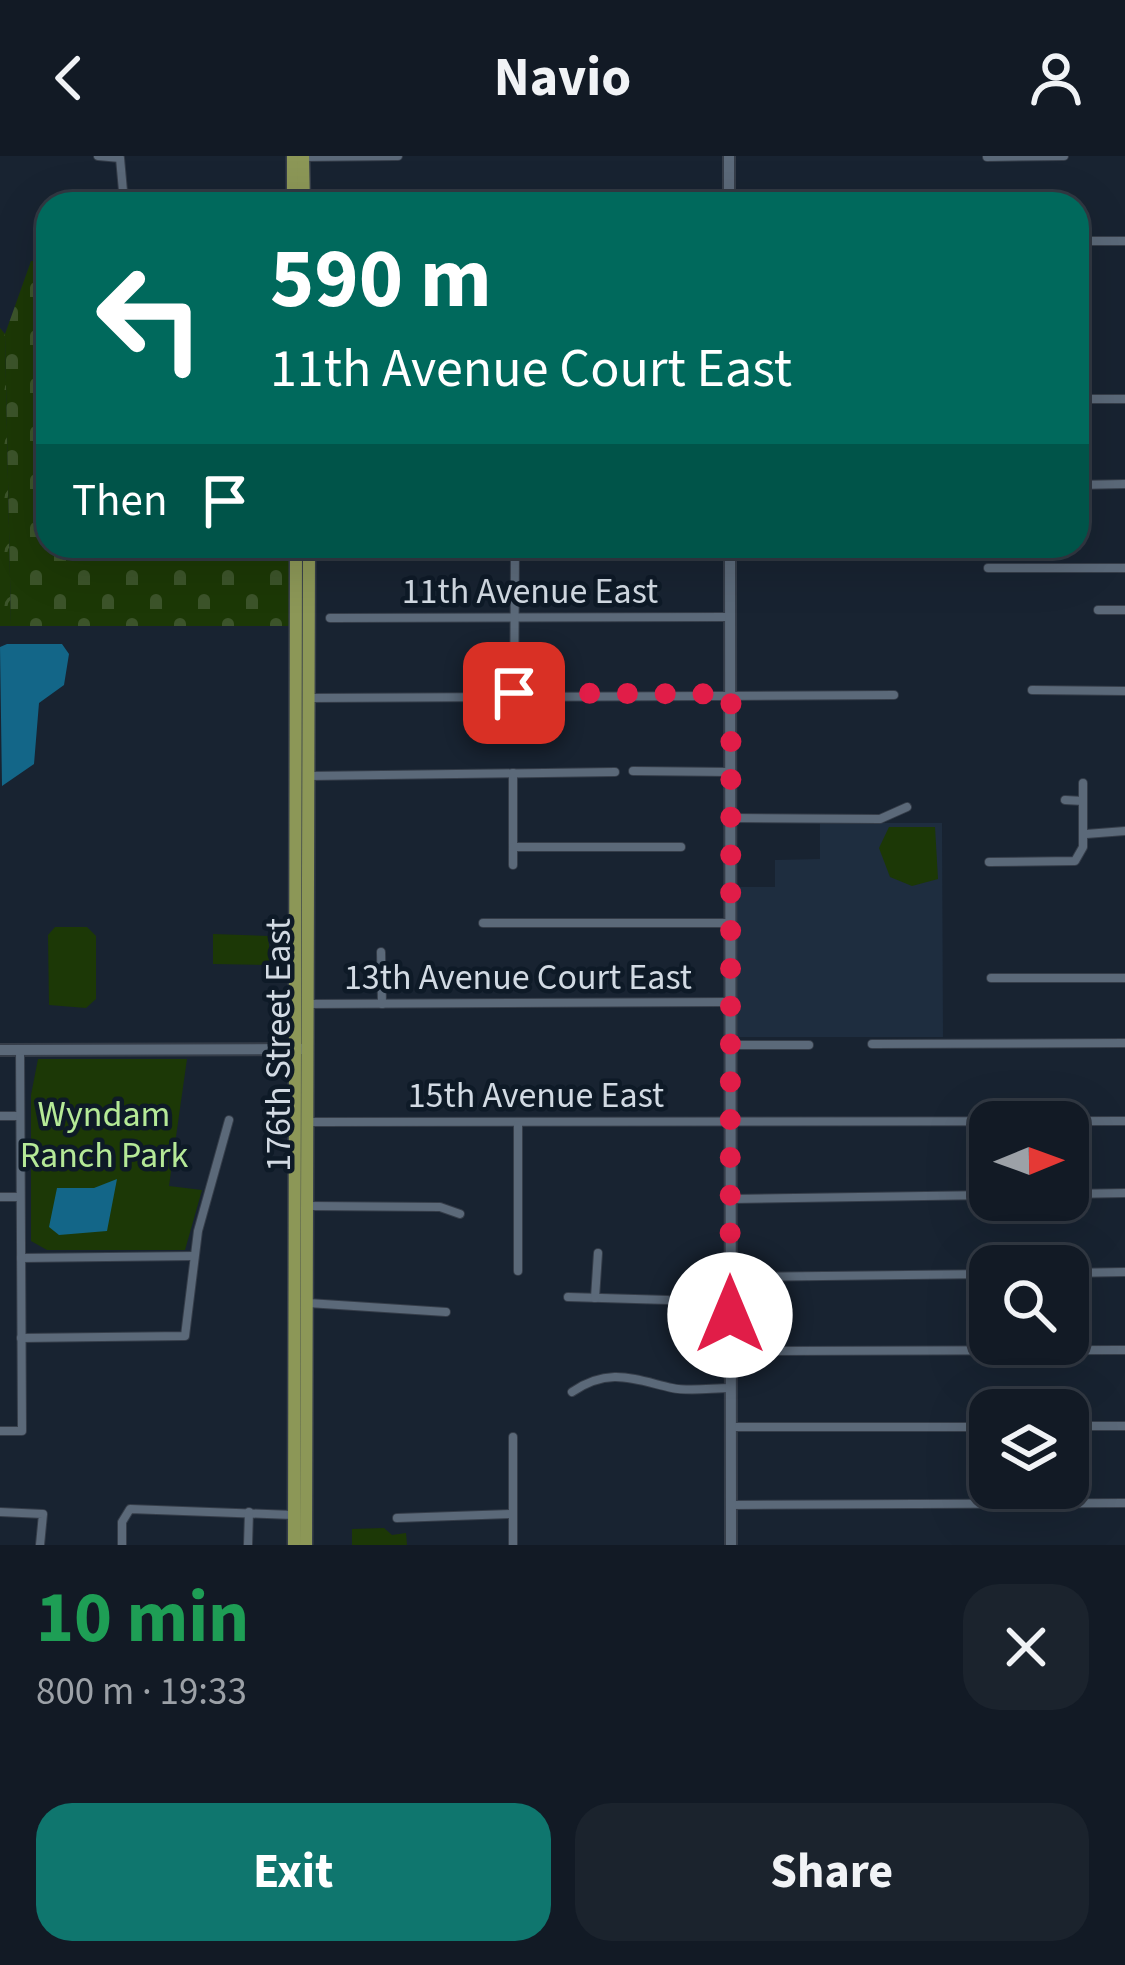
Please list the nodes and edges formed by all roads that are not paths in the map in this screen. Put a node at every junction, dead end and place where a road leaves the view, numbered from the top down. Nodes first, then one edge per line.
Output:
1 (98, 156) edge
2 (293, 156) edge
3 (303, 156) edge
4 (398, 156) edge
5 (729, 156) edge
6 (1064, 156) edge
7 (987, 157) edge
8 (124, 192) edge
9 (295, 192) edge
10 (298, 192) edge
11 (729, 192) edge
12 (1089, 241) edge
13 (1125, 241) edge
14 (1089, 399) edge
15 (1125, 399) edge
16 (1089, 484) edge
17 (1125, 484) edge
18 (296, 558) edge
19 (308, 558) edge
20 (514, 558) edge
21 (730, 558) edge
22 (988, 568) dead end
23 (1125, 568) edge
24 (1098, 610) dead end
25 (1125, 610) edge
26 (515, 615) junction
27 (730, 616) junction
28 (330, 618) dead end
29 (297, 638) junction
30 (1032, 690) dead end
31 (1125, 691) edge
32 (514, 693) junction
33 (731, 694) junction
34 (894, 695) dead end
35 (309, 698) junction
36 (514, 721) dead end
37 (633, 771) dead end
38 (615, 772) dead end
39 (730, 772) junction
40 (513, 773) junction
41 (308, 776) junction
42 (1083, 782) dead end
43 (1065, 800) dead end
44 (1083, 801) junction
45 (908, 808) dead end
46 (731, 818) junction
47 (1125, 831) edge
48 (1084, 836) junction
49 (513, 847) junction
50 (680, 847) dead end
51 (989, 862) dead end
52 (513, 865) dead end
53 (296, 919) junction
54 (483, 923) dead end
55 (730, 923) junction
56 (381, 952) dead end
57 (991, 978) dead end
58 (1125, 978) edge
59 (730, 1002) junction
60 (307, 1004) junction
61 (382, 1004) junction
62 (1125, 1043) edge
63 (872, 1044) dead end
64 (730, 1045) junction
65 (809, 1045) dead end
66 (300, 1049) junction
67 (0, 1050) edge
68 (20, 1050) junction
69 (0, 1116) edge
70 (20, 1116) junction
71 (229, 1120) dead end
72 (1125, 1121) edge
73 (306, 1122) junction
74 (730, 1122) junction
75 (518, 1124) junction
76 (1125, 1192) edge
77 (1089, 1193) edge
78 (969, 1195) edge
79 (0, 1197) edge
80 (20, 1197) junction
81 (730, 1199) junction
82 (306, 1206) junction
83 (460, 1214) dead end
84 (598, 1253) dead end
85 (194, 1256) junction
86 (21, 1258) junction
87 (300, 1258) junction
88 (518, 1271) dead end
89 (1125, 1272) edge
90 (1089, 1273) edge
91 (969, 1274) edge
92 (730, 1277) junction
93 (568, 1297) dead end
94 (595, 1298) junction
95 (307, 1303) junction
96 (446, 1312) dead end
97 (730, 1315) junction
98 (21, 1338) junction
99 (1125, 1350) edge
100 (730, 1352) junction
101 (730, 1388) junction
102 (572, 1392) dead end
103 (1089, 1426) edge
104 (1125, 1426) edge
105 (730, 1427) junction
106 (969, 1427) edge
107 (0, 1431) edge
108 (293, 1435) junction
109 (513, 1437) dead end
110 (305, 1494) junction
111 (1125, 1503) edge
112 (730, 1505) junction
113 (0, 1512) edge
114 (249, 1512) junction
115 (513, 1514) junction
116 (293, 1515) junction
117 (397, 1518) dead end
118 (40, 1545) edge
119 (122, 1545) edge
120 (248, 1545) edge
121 (300, 1545) edge
122 (512, 1545) edge
123 (731, 1545) edge

1 - 8 street
2 - 9 main road
3 - 4 street
3 - 10 main road
5 - 11 street
6 - 7 street
12 - 13 street
14 - 15 street
16 - 17 street
18 - 29 main road, 176th Street East
19 - 35 main road, 176th Street East
20 - 26 street
21 - 27 street
22 - 23 street
24 - 25 street
26 - 27 street, 11th Avenue East
26 - 28 street, 11th Avenue East
26 - 32 street
27 - 33 street
29 - 35 main road
29 - 53 main road, 176th Street East
30 - 31 street
32 - 33 street
32 - 35 street
32 - 36 street
33 - 34 street
33 - 39 street
35 - 41 main road, 176th Street East
37 - 39 street
38 - 40 street
39 - 46 street
40 - 41 street
40 - 49 street
41 - 60 main road, 176th Street East
42 - 44 street
43 - 44 street
44 - 48 street
45 - 46 street
46 - 55 street
47 - 48 street
48 - 51 street
49 - 50 street
49 - 52 street
53 - 60 main road
53 - 66 main road, 176th Street East
54 - 55 street
55 - 59 street
56 - 61 street
57 - 58 street
59 - 61 street, 13th Avenue Court East
59 - 64 street
60 - 61 street, 13th Avenue Court East
60 - 66 main road, 176th Street East
62 - 63 street
64 - 65 street
64 - 74 street
66 - 68 street
66 - 73 main road, 176th Street East
66 - 87 main road, 176th Street East
67 - 68 street
68 - 70 street
69 - 70 street
70 - 80 street
71 - 85 street
72 - 74 street, 15th Avenue East
73 - 75 street, 15th Avenue East
73 - 82 main road, 176th Street East
74 - 75 street, 15th Avenue East
74 - 81 street
75 - 88 street
76 - 77 street
78 - 81 street
79 - 80 street
80 - 86 street
81 - 92 street
82 - 83 street
82 - 87 main road, 176th Street East
84 - 94 street
85 - 86 street
85 - 98 street
86 - 98 street
87 - 95 main road, 176th Street East
87 - 108 main road, 176th Street East
89 - 90 street
91 - 92 street
92 - 97 street
93 - 94 street
94 - 97 street
95 - 96 street
95 - 110 main road, 176th Street East
97 - 100 street
98 - 107 street
99 - 100 street
100 - 101 street
101 - 102 street
101 - 105 street
103 - 104 street
105 - 106 street
105 - 112 street
108 - 110 main road
108 - 116 main road, 176th Street East
109 - 115 street
110 - 121 main road, 176th Street East
111 - 112 street
112 - 123 street
113 - 118 street
114 - 116 street
114 - 119 street
114 - 120 street
115 - 117 street
115 - 122 street
116 - 121 main road, 176th Street East

